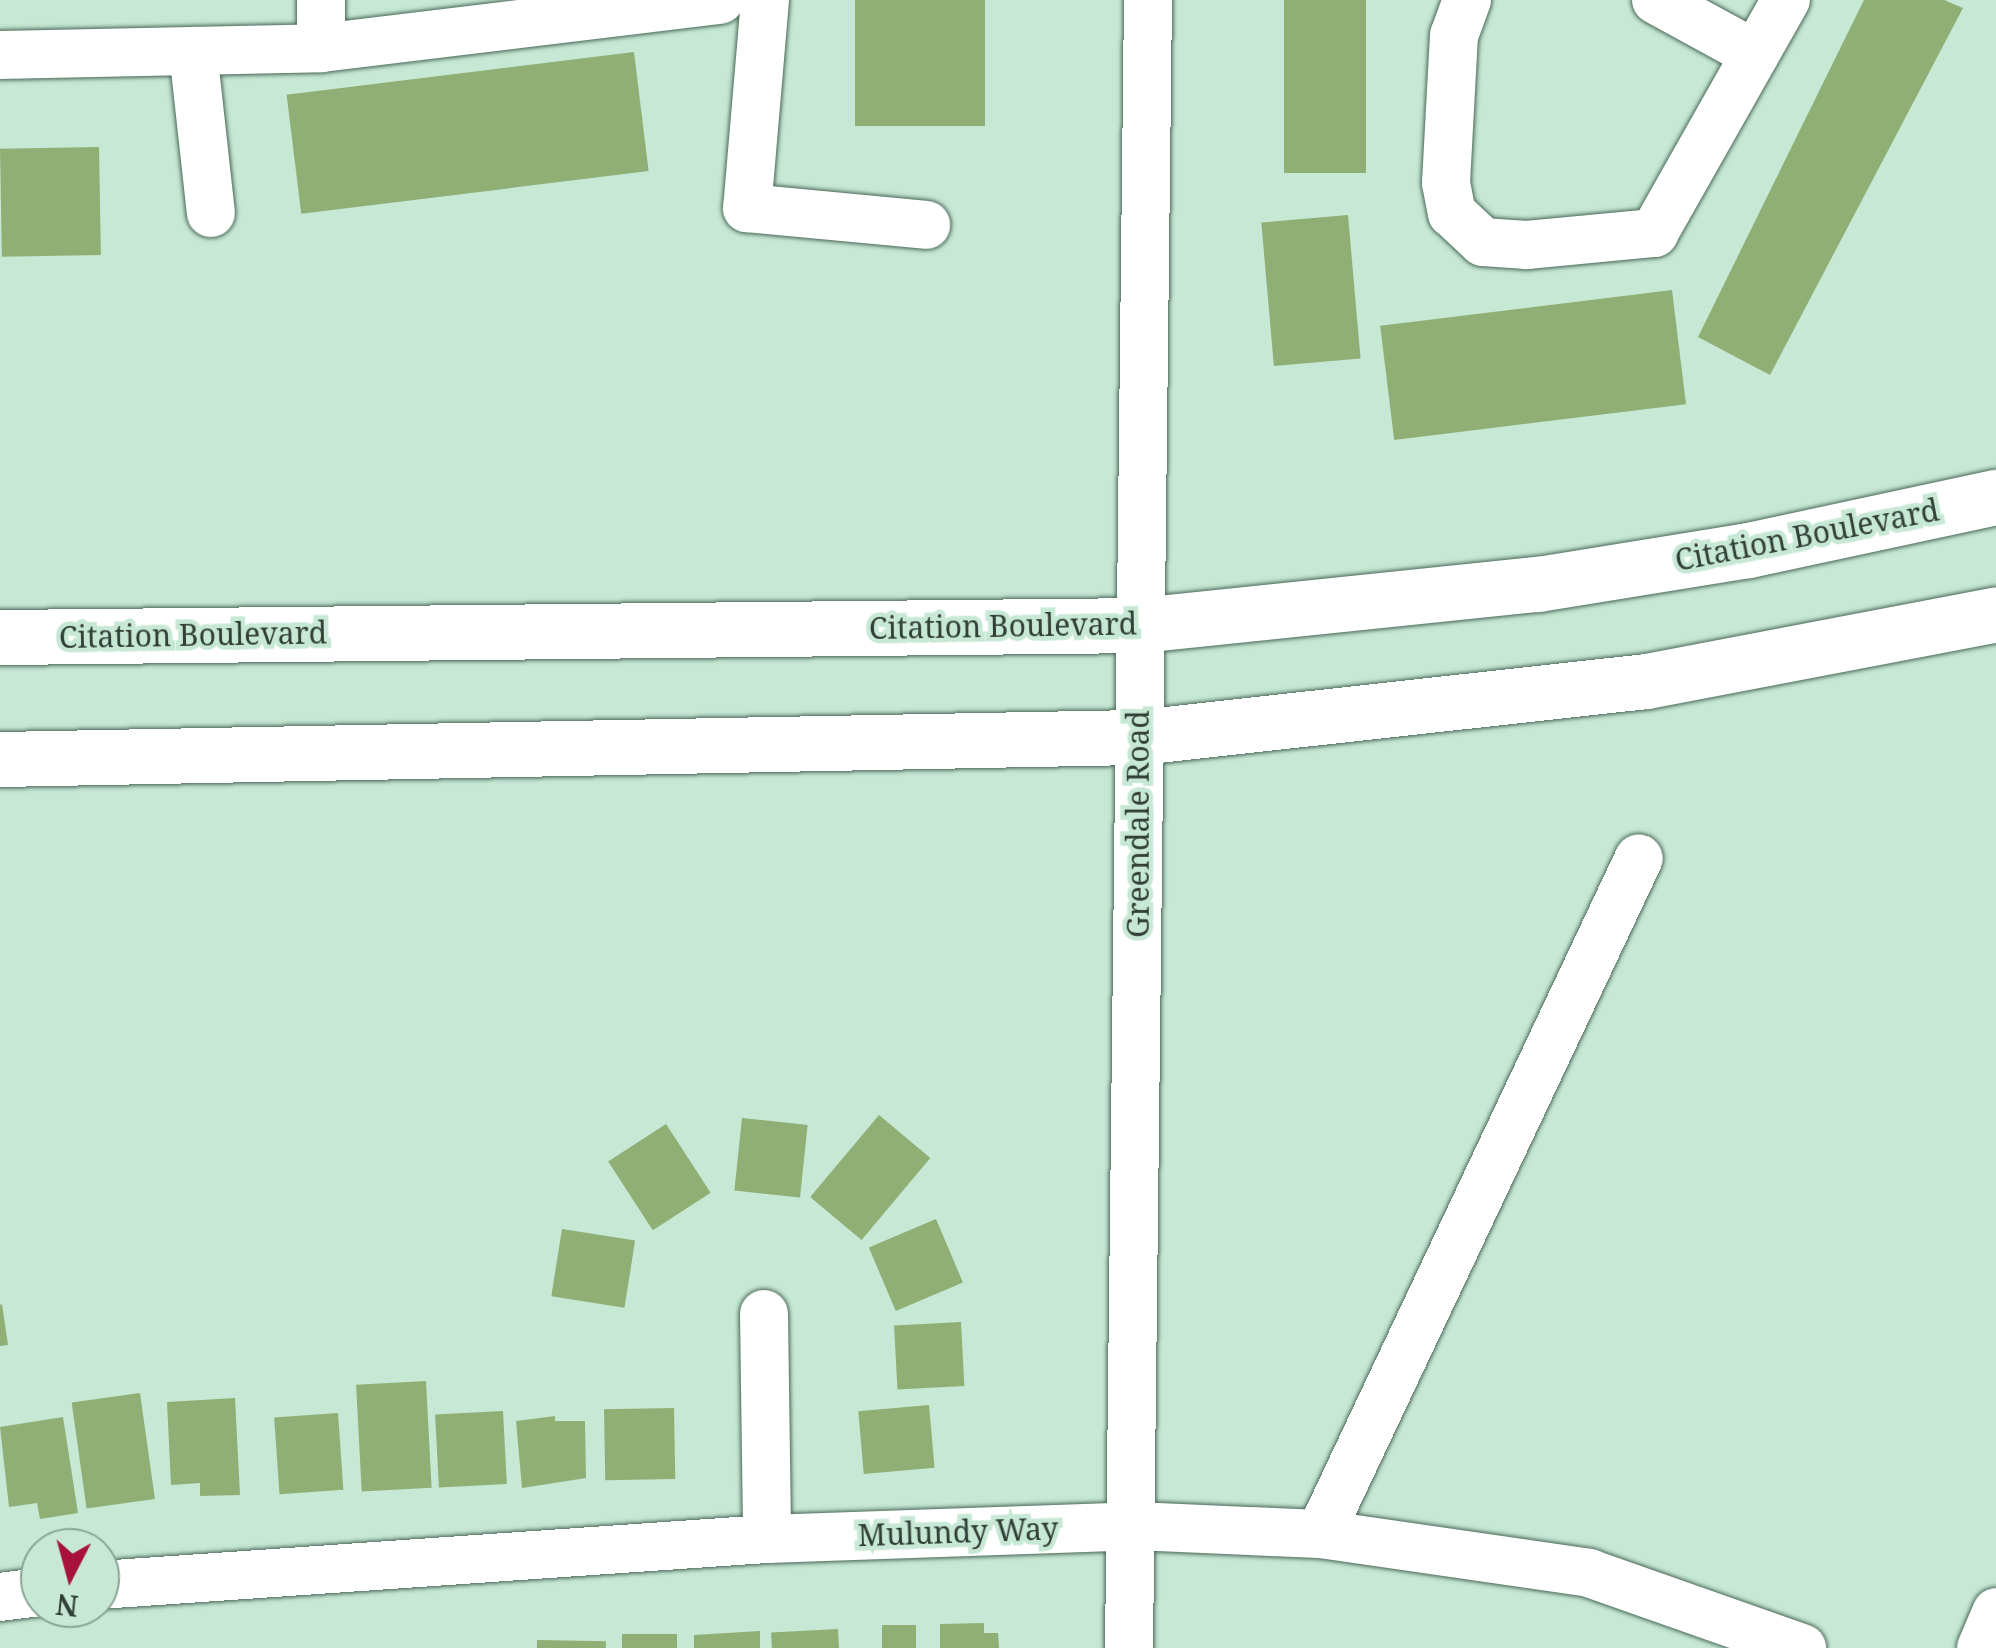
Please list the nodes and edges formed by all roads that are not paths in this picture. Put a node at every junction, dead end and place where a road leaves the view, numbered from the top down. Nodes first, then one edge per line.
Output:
1 (321, 0) edge
2 (720, 0) edge
3 (765, 0) edge
4 (1148, 0) edge
5 (1467, 0) edge
6 (1656, 0) edge
7 (1786, 0) edge
8 (321, 48) junction
9 (193, 51) junction
10 (1755, 54) junction
11 (0, 55) edge
12 (211, 213) dead end
13 (926, 225) dead end
14 (1996, 496) edge
15 (1996, 614) edge
16 (1139, 625) junction
17 (0, 637) edge
18 (1139, 737) junction
19 (0, 759) edge
20 (1639, 858) dead end
21 (764, 1314) dead end
22 (1135, 1526) junction
23 (1320, 1534) junction
24 (767, 1539) junction
25 (120, 1583) edge
26 (1996, 1612) edge
27 (1129, 1648) edge
28 (1802, 1648) edge
29 (1981, 1648) edge

1 - 8 street
2 - 8 street
3 - 13 street
4 - 16 street, Greendale Road
5 - 10 street
6 - 10 street
7 - 10 street
8 - 9 street
9 - 11 street
9 - 12 street
14 - 16 main road, Citation Boulevard
15 - 18 main road
16 - 17 main road, Citation Boulevard
16 - 18 street, Greendale Road
18 - 19 main road
18 - 22 street, Greendale Road
20 - 23 street
21 - 24 street
22 - 23 street, Mulundy Way
22 - 24 street, Mulundy Way
22 - 27 street, Greendale Road
23 - 28 street, Mulundy Way
24 - 25 street, Mulundy Way
26 - 29 street

